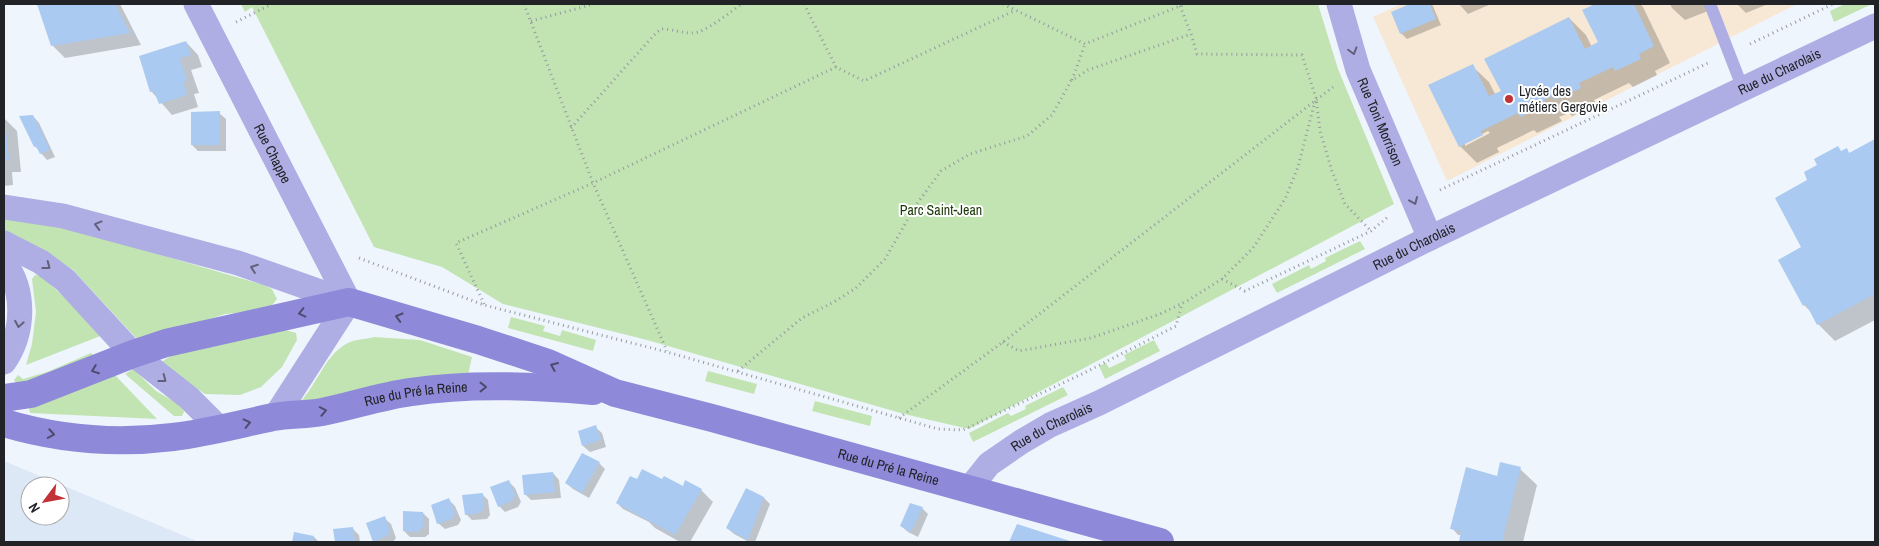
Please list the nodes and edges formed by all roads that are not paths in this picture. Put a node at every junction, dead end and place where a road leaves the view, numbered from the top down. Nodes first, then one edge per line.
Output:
1 (196, 4) edge
2 (1339, 4) edge
3 (1710, 4) edge
4 (1875, 26) edge
5 (1743, 89) junction
6 (4, 207) edge
7 (1430, 238) junction
8 (4, 244) edge
9 (4, 262) edge
10 (349, 302) junction
11 (133, 354) junction
12 (4, 362) edge
13 (615, 393) junction
14 (4, 398) edge
15 (275, 417) junction
16 (4, 424) edge
17 (220, 430) junction
18 (969, 489) junction
19 (1160, 542) edge

1 - 10 street, Rue Chappe
2 -> 7 street, Rue Toni Morrison
3 - 5 lane
4 - 5 street, Rue du Charolais
5 - 7 street, Rue du Charolais
10 -> 6 street, Rue du Pré la Reine
7 - 18 street, Rue du Charolais
8 -> 11 street
9 -> 12 street
10 -> 11 main road, Rue du Pré la Reine
13 -> 10 main road, Rue du Pré la Reine
10 - 15 street
11 -> 14 main road, Rue du Pré la Reine
11 -> 17 street
15 -> 13 main road, Rue du Pré la Reine
13 - 18 main road, Rue du Pré la Reine
17 -> 15 main road, Rue du Pré la Reine
16 -> 17 main road, Rue du Pré la Reine
18 - 19 main road, Rue du Pré la Reine

